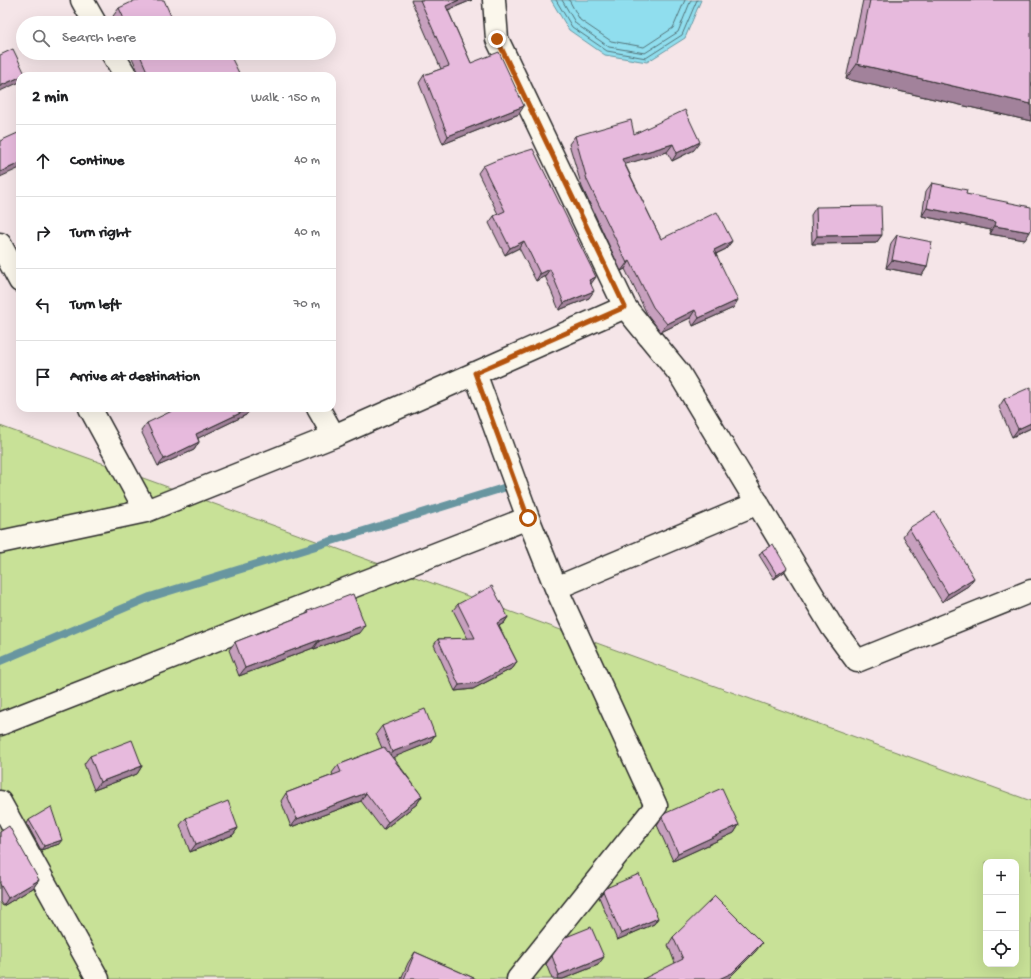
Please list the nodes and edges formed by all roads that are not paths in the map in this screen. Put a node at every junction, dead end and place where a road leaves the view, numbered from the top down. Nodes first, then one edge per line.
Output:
1 (82, 0) edge
2 (494, 0) edge
3 (91, 16) edge
4 (116, 60) edge
5 (124, 72) edge
6 (0, 244) edge
7 (16, 274) edge
8 (625, 307) junction
9 (475, 373) junction
10 (92, 412) edge
11 (320, 412) edge
12 (334, 436) junction
13 (758, 503) junction
14 (146, 511) junction
15 (528, 518) junction
16 (0, 542) edge
17 (556, 588) junction
18 (1031, 591) edge
19 (0, 724) edge
20 (0, 802) edge
21 (98, 979) edge
22 (518, 979) edge

1 - 3 street
2 - 8 street
4 - 5 street
6 - 7 street
8 - 9 street
8 - 13 street
9 - 12 street
9 - 15 street
10 - 14 street
11 - 12 street
12 - 14 street
13 - 17 street
13 - 18 street
14 - 16 street
15 - 17 street
15 - 19 street
17 - 22 street
20 - 21 street

